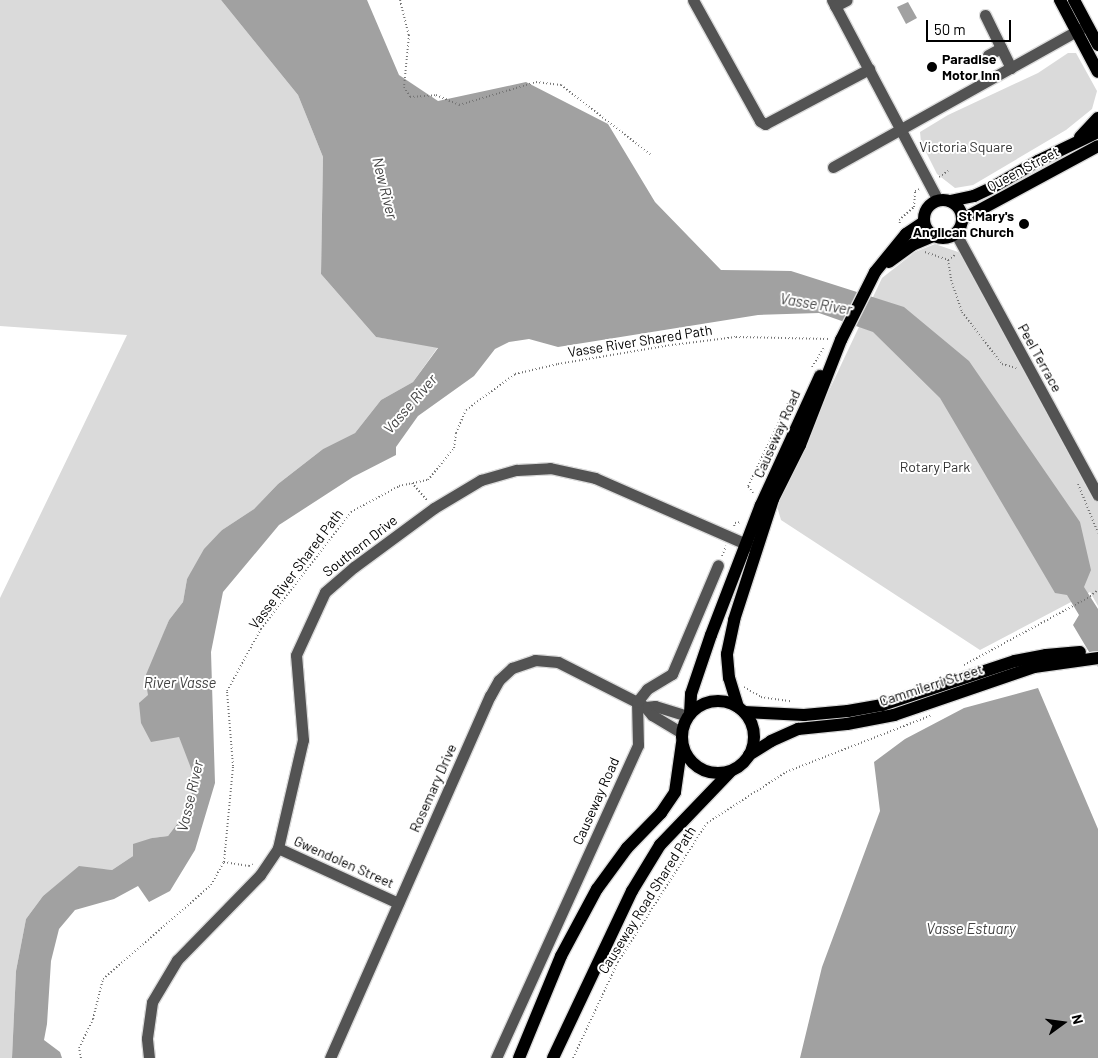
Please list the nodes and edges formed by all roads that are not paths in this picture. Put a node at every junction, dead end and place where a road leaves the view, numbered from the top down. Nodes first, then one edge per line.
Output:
1 (693, 0) edge
2 (847, 0) edge
3 (1060, 0) edge
4 (1074, 0) edge
5 (834, 3) edge
6 (985, 16) dead end
7 (1082, 28) junction
8 (1098, 46) edge
9 (1001, 48) junction
10 (988, 55) dead end
11 (1011, 68) junction
12 (869, 69) junction
13 (1098, 72) edge
14 (1098, 118) edge
15 (901, 129) junction
16 (1098, 132) edge
17 (1073, 144) junction
18 (1098, 146) edge
19 (833, 167) dead end
20 (944, 201) junction
21 (963, 219) junction
22 (924, 222) junction
23 (956, 234) junction
24 (933, 236) junction
25 (875, 272) junction
26 (1098, 495) edge
27 (751, 546) junction
28 (718, 565) road end
29 (1098, 650) edge
30 (1072, 657) junction
31 (1098, 658) edge
32 (641, 704) junction
33 (741, 710) junction
34 (689, 715) junction
35 (682, 738) junction
36 (749, 756) junction
37 (730, 772) junction
38 (278, 848) junction
39 (398, 903) junction
40 (150, 1058) edge
41 (330, 1058) edge
42 (496, 1058) edge
43 (519, 1058) edge
44 (553, 1058) edge

1 - 12 street
2 - 5 street
3 - 7 main road
4 - 7 main road
5 - 12 street
6 - 9 street
7 - 8 main road
7 - 11 street
7 - 13 main road
9 - 10 street
9 - 11 street
11 - 15 street
12 - 15 street
14 - 17 main road
15 - 19 street
15 - 20 street
16 - 17 main road, Queen Street
17 - 20 main road, Queen Street
18 - 21 main road, Queen Street
20 - 21 main road
20 - 22 main road
21 - 23 main road
22 - 24 main road
22 - 25 main road, Causeway Road
23 - 24 main road
23 - 26 street, Peel Terrace
24 - 25 main road, Causeway Road
25 - 27 main road, Causeway Road
27 - 33 main road, Causeway Road
27 - 34 main road, Causeway Road
27 - 38 street, Southern Drive
28 - 32 street
29 - 30 main road, Cammilerri Street
30 - 31 main road, Cammilerri Street
30 - 33 main road, Cammilerri Street
30 - 36 main road, Cammilerri Street
32 - 34 street, Rosemary Drive
32 - 35 street, Rosemary Drive
32 - 39 street, Rosemary Drive
32 - 42 street, Causeway Road
33 - 34 main road
33 - 36 main road
34 - 35 main road
35 - 37 main road
35 - 43 main road
36 - 37 main road
37 - 44 main road
38 - 39 street, Gwendolen Street
38 - 40 street, Southern Drive
39 - 41 street, Rosemary Drive

